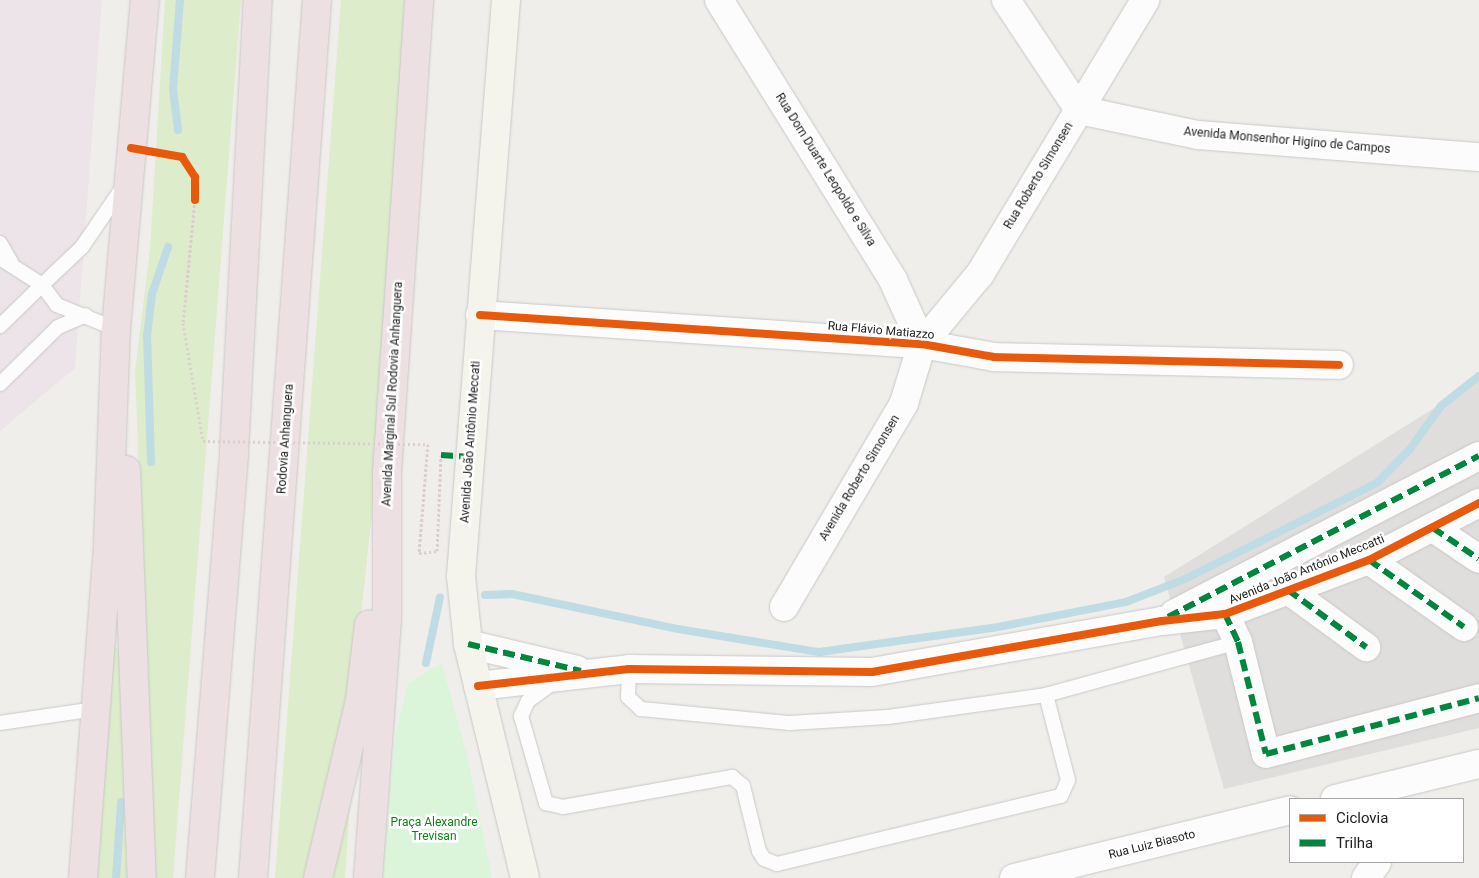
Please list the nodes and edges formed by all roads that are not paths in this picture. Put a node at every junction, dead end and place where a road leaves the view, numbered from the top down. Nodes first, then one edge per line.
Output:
1 (145, 0) edge
2 (258, 0) edge
3 (317, 0) edge
4 (418, 0) edge
5 (506, 0) edge
6 (719, 0) edge
7 (1006, 0) edge
8 (1145, 0) edge
9 (1079, 110) junction
10 (1479, 157) edge
11 (129, 175) junction
12 (0, 243) edge
13 (5, 260) edge
14 (42, 285) junction
15 (87, 315) junction
16 (480, 315) junction
17 (0, 326) edge
18 (116, 329) junction
19 (922, 344) junction
20 (1338, 365) dead end
21 (0, 384) edge
22 (1479, 456) edge
23 (387, 472) junction
24 (1479, 503) edge
25 (1433, 528) junction
26 (1479, 559) edge
27 (1369, 560) junction
28 (1288, 590) junction
29 (784, 607) dead end
30 (1224, 614) junction
31 (1162, 621) junction
32 (1464, 627) dead end
33 (1238, 642) junction
34 (468, 644) junction
35 (1366, 648) dead end
36 (629, 669) junction
37 (588, 673) junction
38 (560, 676) junction
39 (478, 686) junction
40 (1046, 694) junction
41 (1479, 698) edge
42 (95, 710) junction
43 (0, 723) edge
44 (1479, 764) edge
45 (1432, 775) junction
46 (1339, 798) edge
47 (1417, 798) edge
48 (1289, 810) edge
49 (1376, 863) edge
50 (77, 875) edge
51 (1042, 875) edge
52 (142, 878) edge
53 (200, 878) edge
54 (253, 878) edge
55 (318, 878) edge
56 (368, 878) edge
57 (525, 878) edge
58 (1014, 878) edge
59 (1366, 878) edge

1 - 11 highway
2 - 53 highway
3 - 54 highway, Rodovia Anhanguera
4 - 23 highway, Avenida Marginal Sul Rodovia Anhanguera
5 - 16 main road, Avenida João Antônio Meccati
6 - 19 street, Rua Dom Duarte Leopoldo e Silva
7 - 9 street
8 - 9 street, Rua Roberto Simonsen
9 - 10 street, Avenida Monsenhor Higino de Campos
9 - 19 street, Rua Roberto Simonsen
11 - 14 lane
11 - 18 highway
12 - 13 lane
13 - 14 lane
14 - 15 lane
14 - 17 lane
15 - 18 lane
15 - 21 lane
16 - 19 street, Rua Flávio Matiazzo
16 - 34 main road, Avenida João Antônio Meccati
18 - 42 highway
18 - 52 highway
19 - 20 street, Rua Flávio Matiazzo
19 - 29 street, Avenida Roberto Simonsen
22 - 31 street, Avenida João Antônio Meccatti
23 - 55 highway
23 - 56 highway, Avenida Marginal Sul Rodovia Anhanguera
24 - 25 street, Avenida João Antônio Meccatti
25 - 26 street
25 - 27 street, Avenida João Antônio Meccatti
27 - 28 street, Avenida João Antônio Meccatti
27 - 32 street
28 - 30 street, Avenida João Antônio Meccatti
28 - 35 street
30 - 31 street, Avenida João Antônio Meccatti
30 - 33 street, Avenida João Antônio Meccatti
31 - 36 street
33 - 40 lane
33 - 41 street, Avenida João Antônio Meccatti
34 - 37 street
34 - 39 main road, Avenida João Antônio Meccati
36 - 37 street
36 - 40 lane
37 - 38 street
38 - 39 street
38 - 40 lane
39 - 57 main road, Avenida João Antônio Meccati
42 - 43 lane
42 - 50 highway
44 - 45 street
45 - 46 street
45 - 47 street
48 - 51 street, Rua Luiz Biasoto
49 - 59 street
51 - 58 street, Rua Luiz Biasoto

